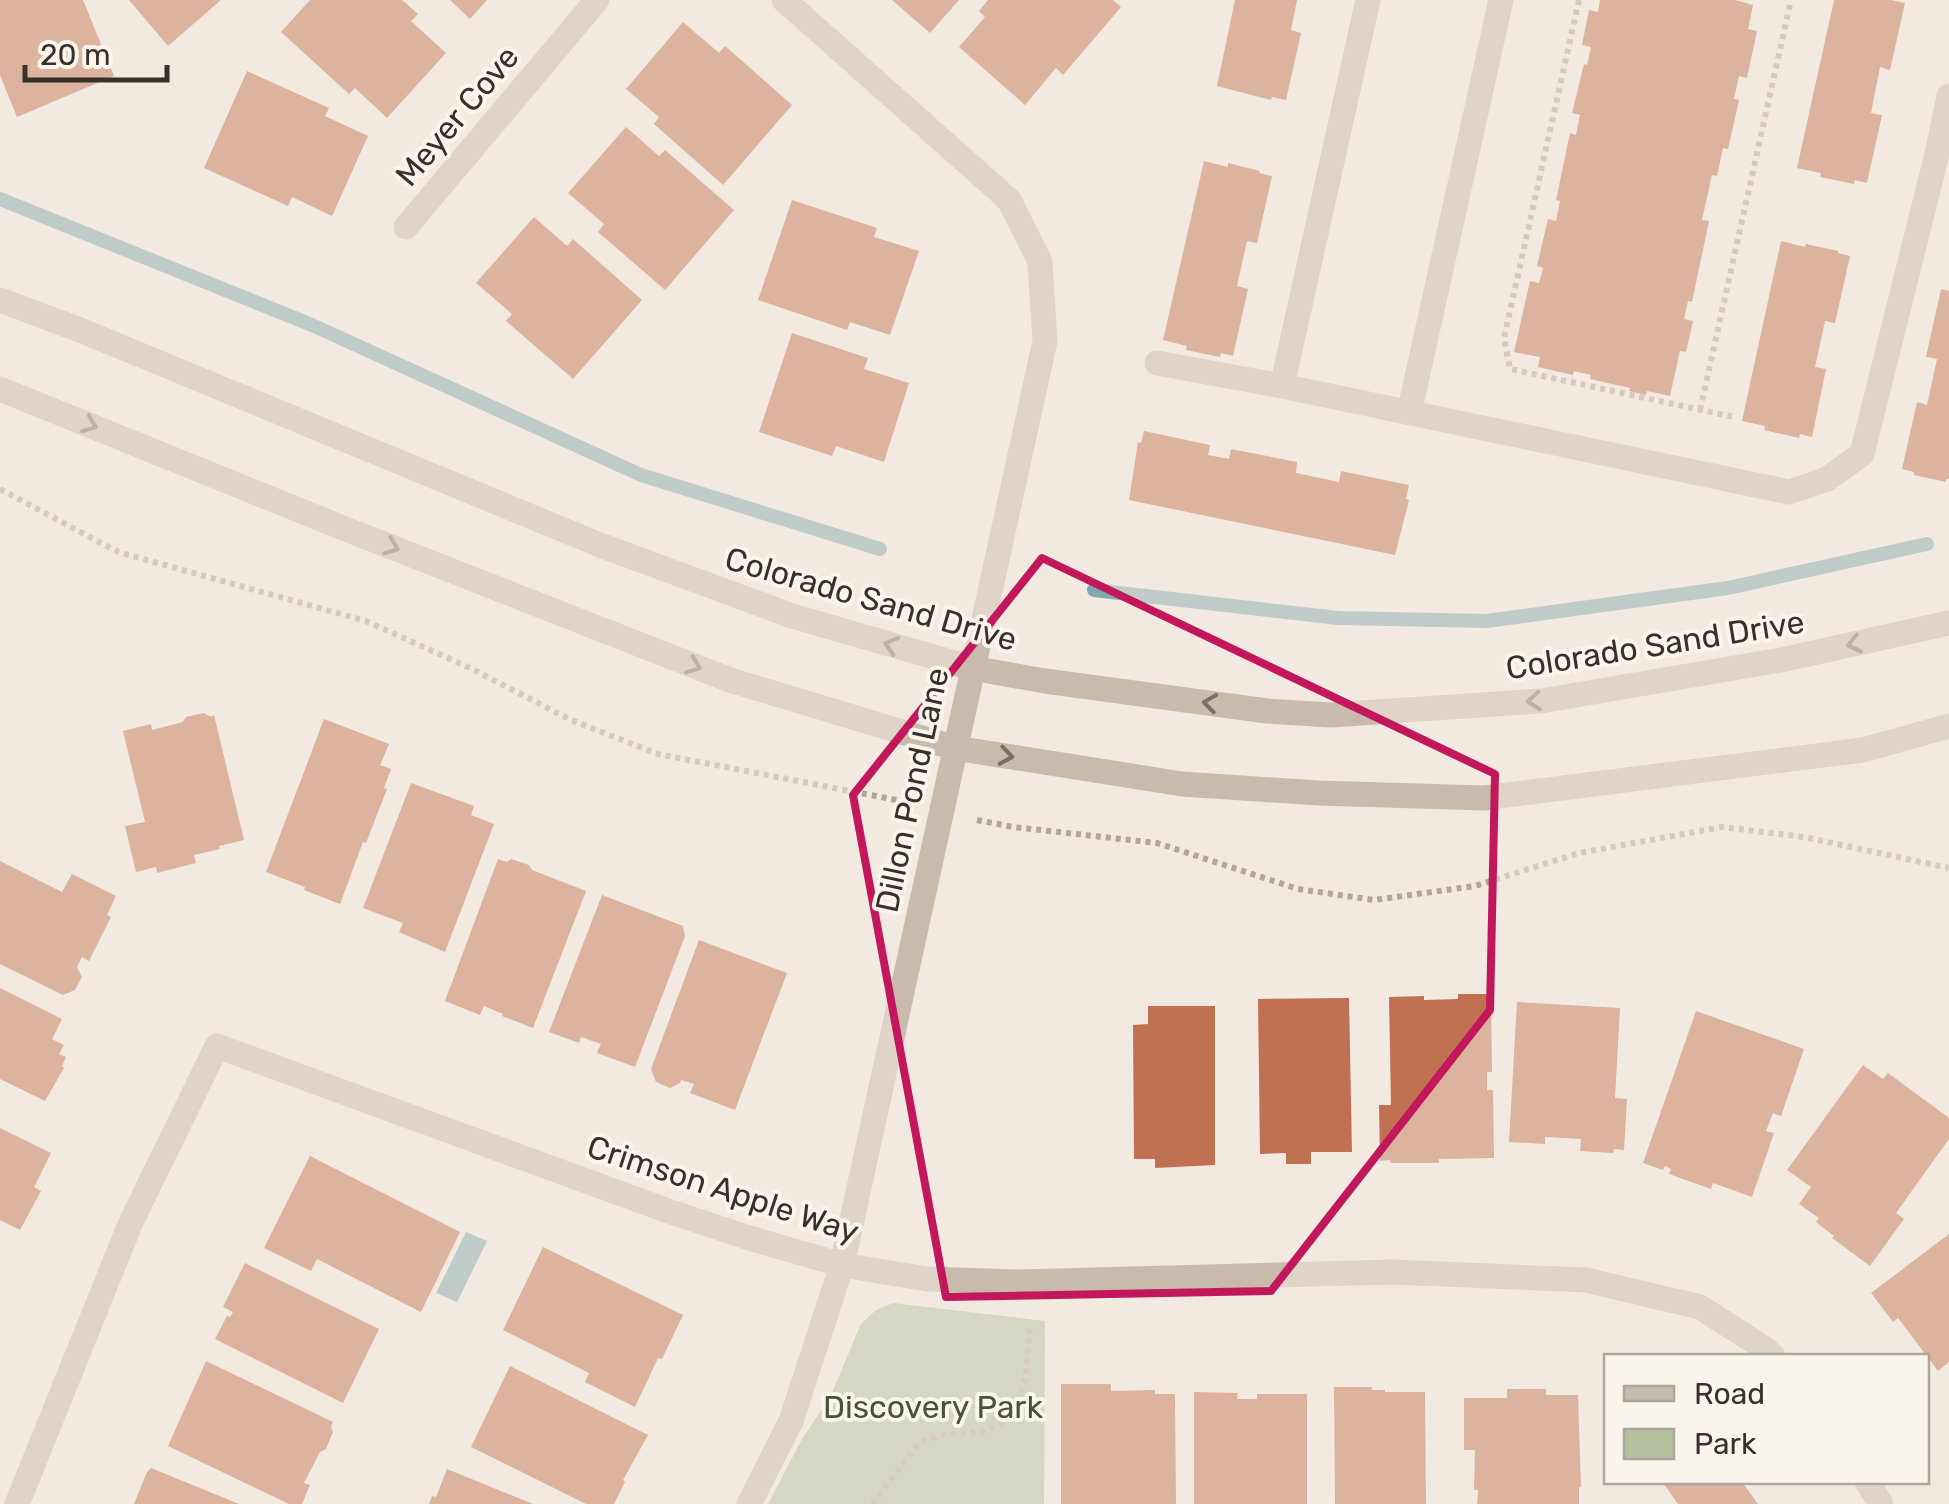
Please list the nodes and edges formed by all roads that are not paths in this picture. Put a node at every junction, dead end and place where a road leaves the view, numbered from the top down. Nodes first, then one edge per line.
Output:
1 (597, 0) edge
2 (784, 0) edge
3 (1368, 0) edge
4 (1501, 0) edge
5 (1949, 96) edge
6 (1943, 150) edge
7 (406, 227) dead end
8 (0, 300) edge
9 (1158, 363) dead end
10 (1282, 386) junction
11 (0, 389) edge
12 (1409, 413) junction
13 (1949, 623) edge
14 (972, 668) junction
15 (1949, 726) edge
16 (955, 748) junction
17 (842, 1265) junction
18 (1771, 1354) edge
19 (17, 1504) edge
20 (750, 1504) edge

1 - 7 street, Meyer Cove
2 - 14 street, Dillon Pond Lane
3 - 10 street
4 - 12 street
5 - 6 street
6 - 12 street
14 -> 8 street, Colorado Sand Drive
9 - 10 street
10 - 12 street
11 -> 16 street
13 -> 14 street, Colorado Sand Drive
14 - 16 street, Dillon Pond Lane
16 -> 15 street
16 - 17 street, Dillon Pond Lane
17 - 18 street, Crimson Apple Way
17 - 19 street, Crimson Apple Way
17 - 20 street, Dillon Pond Lane

